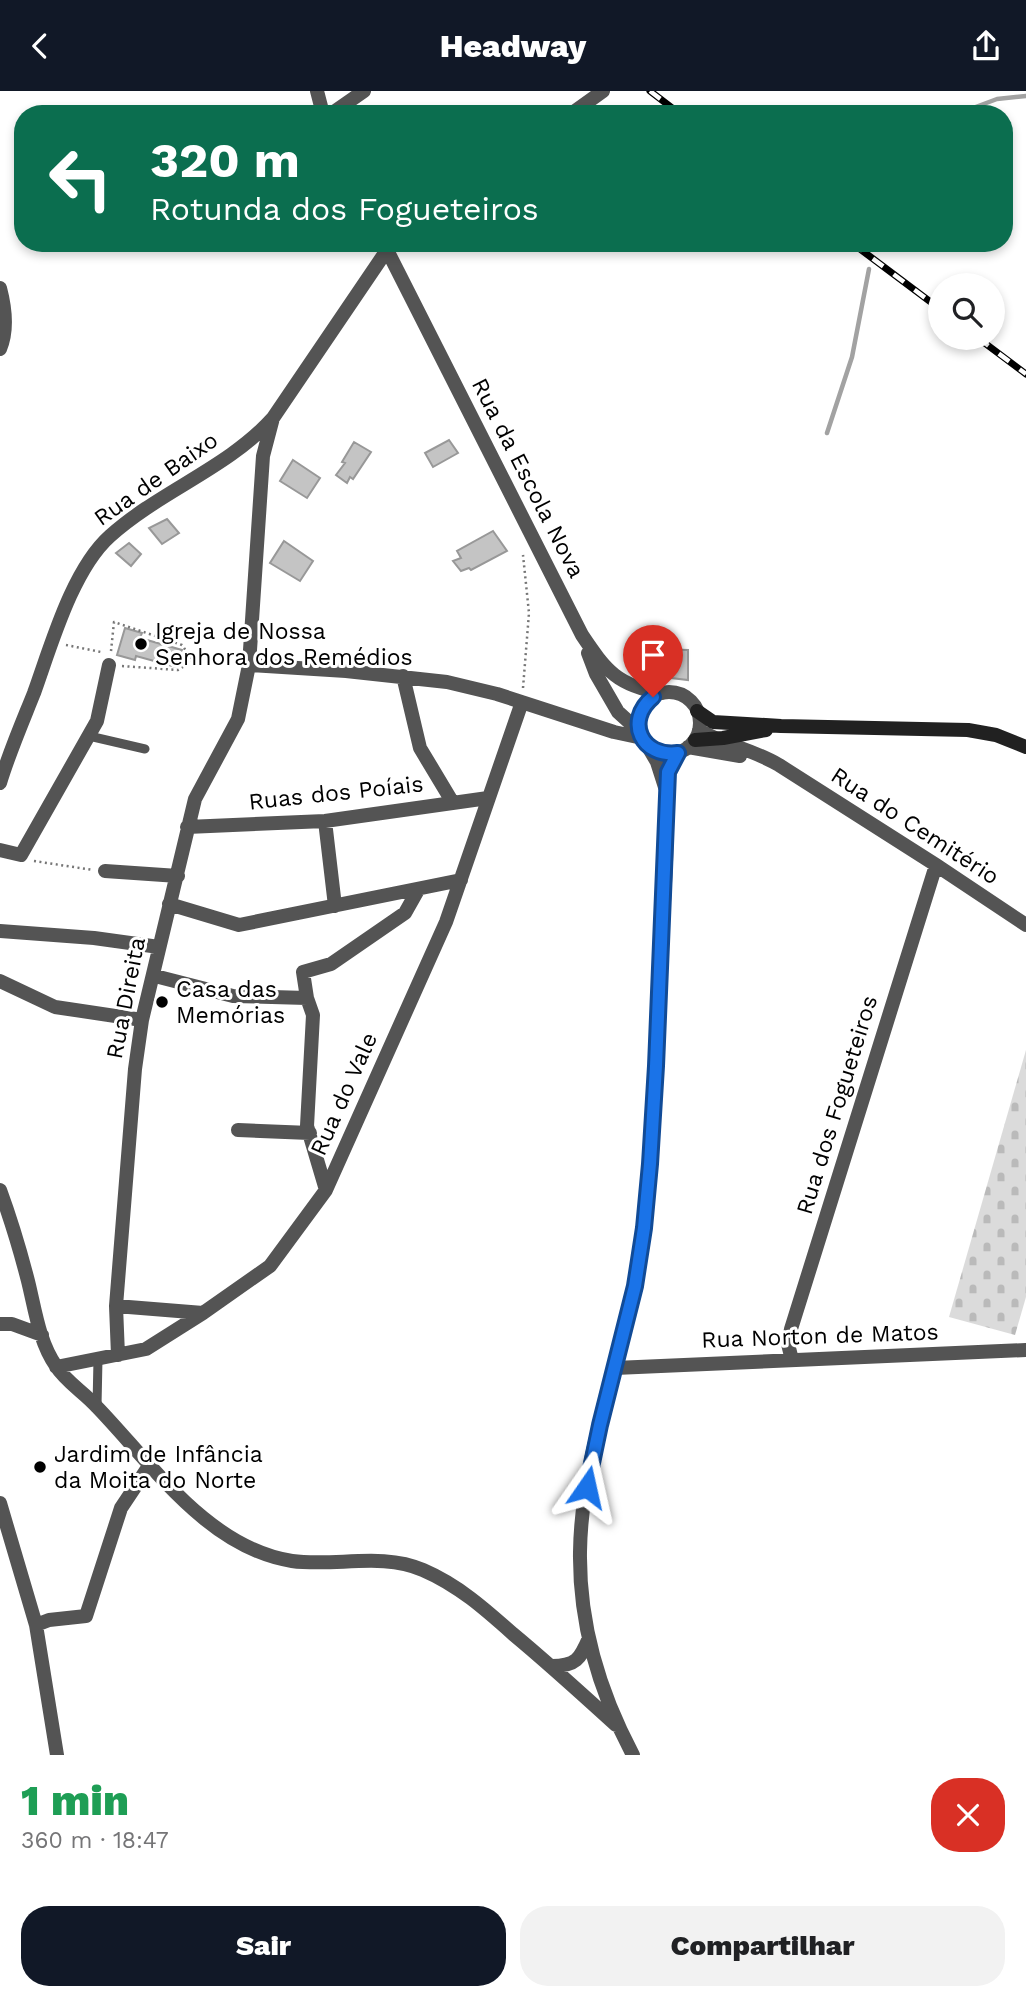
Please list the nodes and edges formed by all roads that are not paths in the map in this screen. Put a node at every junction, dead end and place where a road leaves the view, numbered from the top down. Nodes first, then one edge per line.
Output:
1 (364, 91) edge
2 (603, 91) edge
3 (344, 105) edge
4 (584, 105) edge
5 (383, 252) edge
6 (391, 252) edge
7 (0, 288) edge
8 (0, 349) edge
9 (273, 418) junction
10 (582, 635) junction
11 (109, 665) road end
12 (249, 665) junction
13 (403, 676) junction
14 (662, 693) junction
15 (522, 702) junction
16 (697, 711) junction
17 (618, 712) junction
18 (580, 722) junction
19 (781, 726) junction
20 (89, 736) junction
21 (643, 738) junction
22 (715, 739) junction
23 (690, 743) junction
24 (1026, 747) edge
25 (145, 749) dead end
26 (779, 765) junction
27 (0, 783) edge
28 (667, 791) junction
29 (488, 798) junction
30 (453, 803) junction
31 (325, 821) junction
32 (187, 827) junction
33 (0, 850) edge
34 (936, 865) junction
35 (105, 871) road end
36 (178, 876) junction
37 (461, 880) junction
38 (418, 890) junction
39 (169, 904) junction
40 (335, 907) junction
41 (1026, 925) edge
42 (0, 931) edge
43 (159, 947) junction
44 (155, 975) junction
45 (0, 981) edge
46 (307, 998) junction
47 (142, 1020) junction
48 (238, 1130) dead end
49 (310, 1133) junction
50 (0, 1190) edge
51 (326, 1190) junction
52 (116, 1306) junction
53 (204, 1313) junction
54 (0, 1324) edge
55 (42, 1335) junction
56 (1026, 1350) edge
57 (118, 1355) junction
58 (98, 1359) junction
59 (792, 1360) junction
60 (56, 1367) junction
61 (615, 1368) junction
62 (97, 1406) junction
63 (149, 1466) junction
64 (0, 1503) edge
65 (36, 1625) junction
66 (589, 1638) junction
67 (552, 1666) junction
68 (618, 1728) junction
69 (57, 1755) edge
70 (633, 1755) edge

1 - 3 street
2 - 4 street
5 - 9 street
6 - 10 street, Rua da Escola Nova
7 - 8 street
9 - 12 street, Rua Direita
9 - 27 street, Rua de Baixo
10 - 14 street, Rua da Escola Nova
10 - 17 street
11 - 20 street
12 - 13 street
12 - 32 street, Rua Direita
13 - 15 street
13 - 30 street
14 - 16 street
14 - 21 street
15 - 18 street
15 - 29 street, Rua do Vale
16 - 19 street
16 - 23 street
17 - 18 street
17 - 21 street
18 - 21 street
19 - 22 street
19 - 24 street
20 - 25 lane
20 - 33 street
21 - 23 street
21 - 28 street
22 - 23 street
22 - 26 street, Rua do Cemitério
23 - 26 street, Rua do Cemitério
23 - 28 street
26 - 34 street, Rua do Cemitério
28 - 61 street
29 - 30 street, Ruas dos Poíais
29 - 37 street, Rua do Vale
30 - 31 street, Ruas dos Poíais
31 - 32 street, Ruas dos Poíais
31 - 40 street
32 - 36 street, Rua Direita
34 - 41 street, Rua do Cemitério
34 - 59 street, Rua dos Fogueteiros
35 - 36 street
36 - 39 street, Rua Direita
37 - 38 street
37 - 51 street, Rua do Vale
38 - 40 street
38 - 46 street
39 - 40 street
39 - 43 street, Rua Direita
42 - 43 street
43 - 44 street, Rua Direita
44 - 46 street
44 - 47 street, Rua Direita
45 - 47 street
46 - 49 street
47 - 52 street, Rua Direita
48 - 49 street
49 - 51 street
50 - 55 street
51 - 53 street, Rua do Vale
52 - 53 street
52 - 57 street, Rua Direita
53 - 57 street, Rua do Vale
54 - 55 street
55 - 60 street
56 - 59 street, Rua Norton de Matos
57 - 58 street, Rua do Vale
58 - 60 street, Rua do Vale
58 - 62 lane
59 - 61 street, Rua Norton de Matos
60 - 62 street
61 - 66 street
62 - 63 street
63 - 65 street
63 - 67 street
64 - 65 street
65 - 69 street
66 - 67 street
66 - 68 street
67 - 68 street
68 - 70 street

